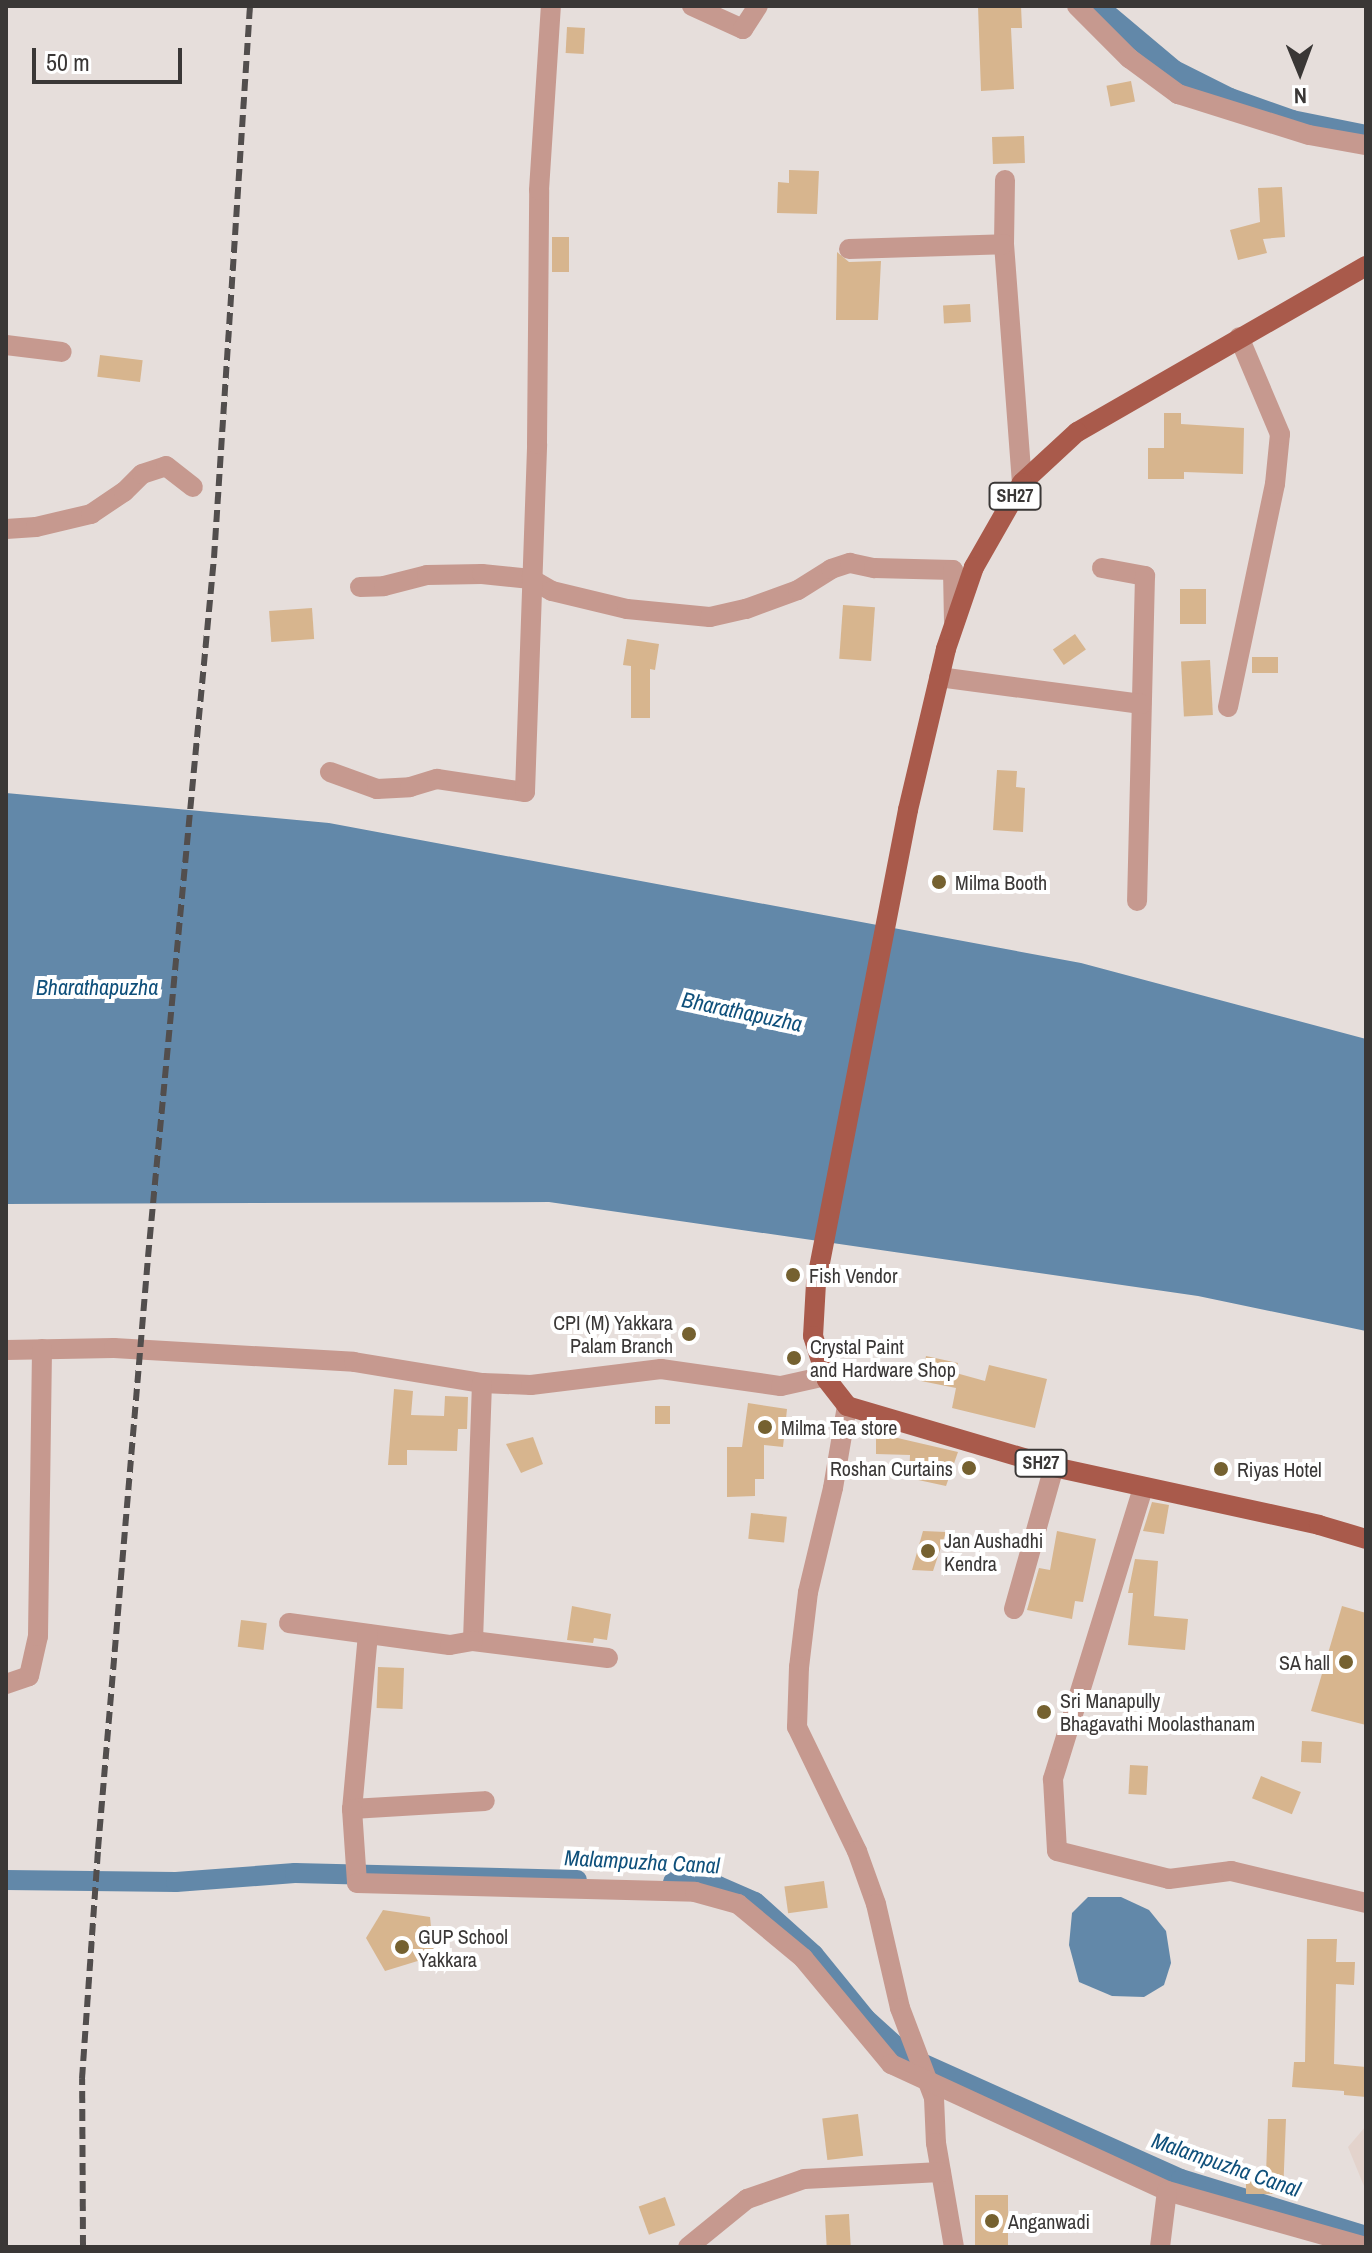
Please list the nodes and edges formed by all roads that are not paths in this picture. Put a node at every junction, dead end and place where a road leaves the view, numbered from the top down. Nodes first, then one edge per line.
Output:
1 (551, 6) edge
2 (692, 6) edge
3 (758, 6) edge
4 (1077, 6) edge
5 (1366, 145) edge
6 (1005, 180) dead end
7 (1004, 244) junction
8 (849, 249) dead end
9 (1366, 266) edge
10 (1239, 337) junction
11 (6, 345) edge
12 (62, 352) dead end
13 (1022, 483) junction
14 (193, 487) dead end
15 (6, 529) edge
16 (1102, 568) dead end
17 (531, 579) junction
18 (360, 587) dead end
19 (954, 629) junction
20 (939, 677) junction
21 (1141, 704) junction
22 (1228, 707) dead end
23 (330, 772) dead end
24 (1137, 901) dead end
25 (42, 1349) junction
26 (6, 1350) edge
27 (826, 1376) junction
28 (482, 1383) junction
29 (847, 1406) junction
30 (1054, 1467) junction
31 (1143, 1488) junction
32 (1366, 1539) edge
33 (1014, 1609) dead end
34 (289, 1623) dead end
35 (368, 1634) junction
36 (473, 1641) junction
37 (608, 1658) dead end
38 (6, 1684) edge
39 (485, 1801) dead end
40 (352, 1809) junction
41 (1366, 1903) edge
42 (922, 2066) junction
43 (941, 2172) junction
44 (1167, 2191) junction
45 (688, 2247) edge
46 (954, 2247) edge
47 (1160, 2247) edge
48 (1366, 2247) edge

1 - 17 street
2 - 3 street
4 - 5 street
6 - 7 street
7 - 8 street
7 - 13 street
9 - 10 main road, SH27
10 - 13 main road, SH27
10 - 22 street
11 - 12 street
13 - 19 main road, SH27
14 - 15 street
16 - 21 street
17 - 18 street
17 - 19 street
17 - 23 street
19 - 20 main road, SH27
20 - 21 street
20 - 27 main road, SH27
21 - 24 street
25 - 26 street
25 - 28 street
25 - 38 street
27 - 28 street
27 - 29 main road, SH27
28 - 36 street
29 - 30 main road, SH27
29 - 42 street
30 - 31 main road, SH27
30 - 33 street
31 - 32 main road, SH27
31 - 41 street
34 - 35 street
35 - 36 street
35 - 40 street
36 - 37 street
39 - 40 street
40 - 42 street
42 - 43 street
42 - 44 street
43 - 45 street
43 - 46 street
44 - 47 street
44 - 48 street

